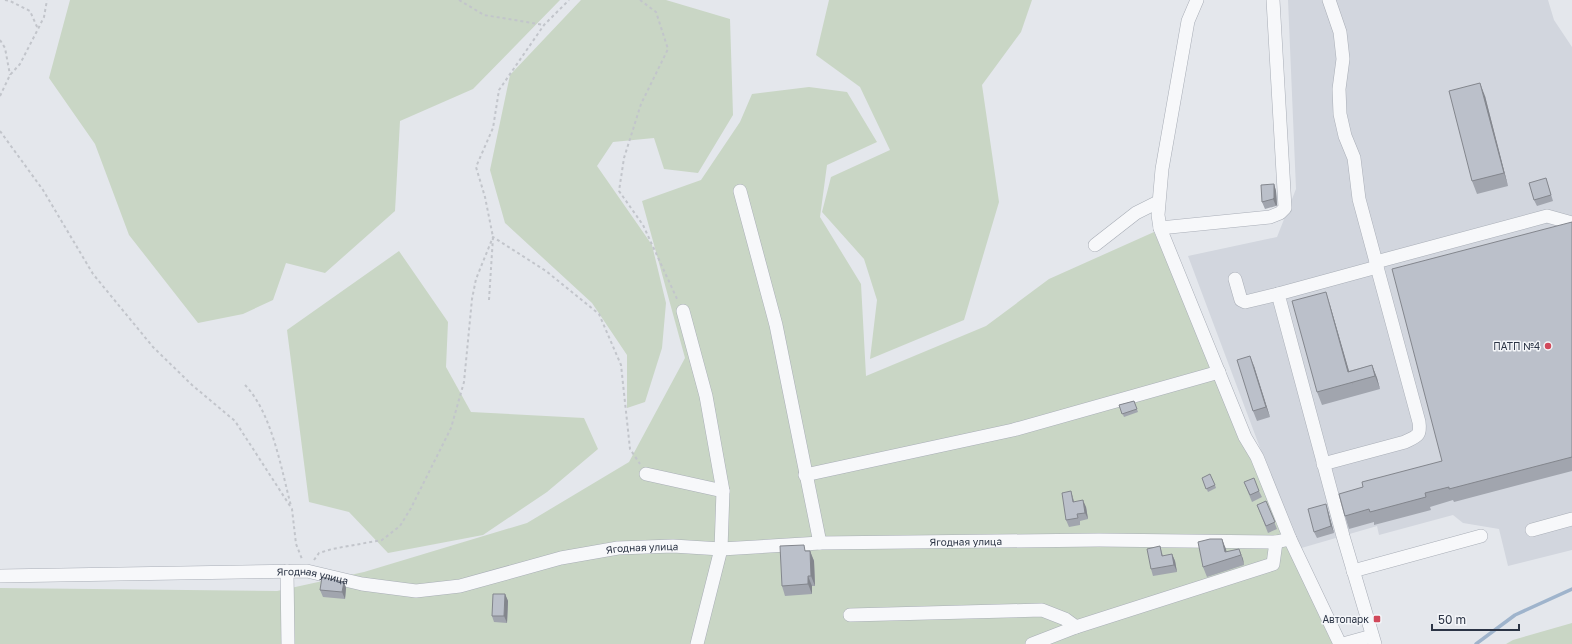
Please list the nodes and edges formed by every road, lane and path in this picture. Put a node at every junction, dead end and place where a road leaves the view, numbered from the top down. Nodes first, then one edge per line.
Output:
1 (5, 0) edge
2 (47, 0) edge
3 (459, 0) edge
4 (569, 0) edge
5 (640, 0) edge
6 (1197, 0) edge
7 (1273, 0) edge
8 (1329, 0) edge
9 (544, 25) junction
10 (38, 29) junction
11 (0, 40) edge
12 (10, 75) junction
13 (0, 96) edge
14 (0, 131) edge
15 (740, 191) dead end
16 (1158, 202) junction
17 (1572, 223) edge
18 (1160, 228) junction
19 (493, 237) junction
20 (1095, 245) dead end
21 (1377, 265) junction
22 (1235, 279) dead end
23 (1278, 294) junction
24 (489, 300) dead end
25 (683, 312) joint
26 (1219, 372) junction
27 (245, 385) dead end
28 (1323, 464) junction
29 (646, 474) joint
30 (806, 475) junction
31 (723, 491) junction
32 (292, 509) junction
33 (1572, 519) edge
34 (1532, 530) dead end
35 (1481, 536) dead end
36 (1290, 539) junction
37 (1276, 542) junction
38 (820, 543) junction
39 (721, 550) junction
40 (287, 571) junction
41 (307, 571) junction
42 (1353, 571) junction
43 (0, 576) edge
44 (850, 615) dead end
45 (1076, 627) junction
46 (1373, 640) edge
47 (695, 643) edge
48 (288, 644) edge
49 (1032, 644) edge
50 (1342, 644) edge

1 - 10 path
2 - 10 path
3 - 9 path
4 - 9 path
5 - 25 path
6 - 16 street
7 - 18 street
8 - 21 street
9 - 19 path
10 - 12 path
11 - 12 path
12 - 13 path
14 - 32 path
15 - 30 street
16 - 18 street
16 - 20 street
17 - 21 street
18 - 26 street
19 - 24 path
19 - 29 path
19 - 41 path
21 - 23 street
21 - 28 street
22 - 23 street
23 - 28 street
25 - 31 street
26 - 30 street
26 - 36 street
27 - 32 path
28 - 42 street
29 - 31 street
30 - 38 street
31 - 39 street
32 - 41 path
33 - 34 street
35 - 42 street
36 - 37 street, Ягодная улица
36 - 50 street
37 - 38 street, Ягодная улица
37 - 45 street
38 - 39 street, Ягодная улица
39 - 41 street, Ягодная улица
39 - 47 street
40 - 41 street, Ягодная улица
40 - 43 street, Ягодная улица
40 - 48 street
42 - 46 street
44 - 45 street
45 - 49 street
46 - 50 street

